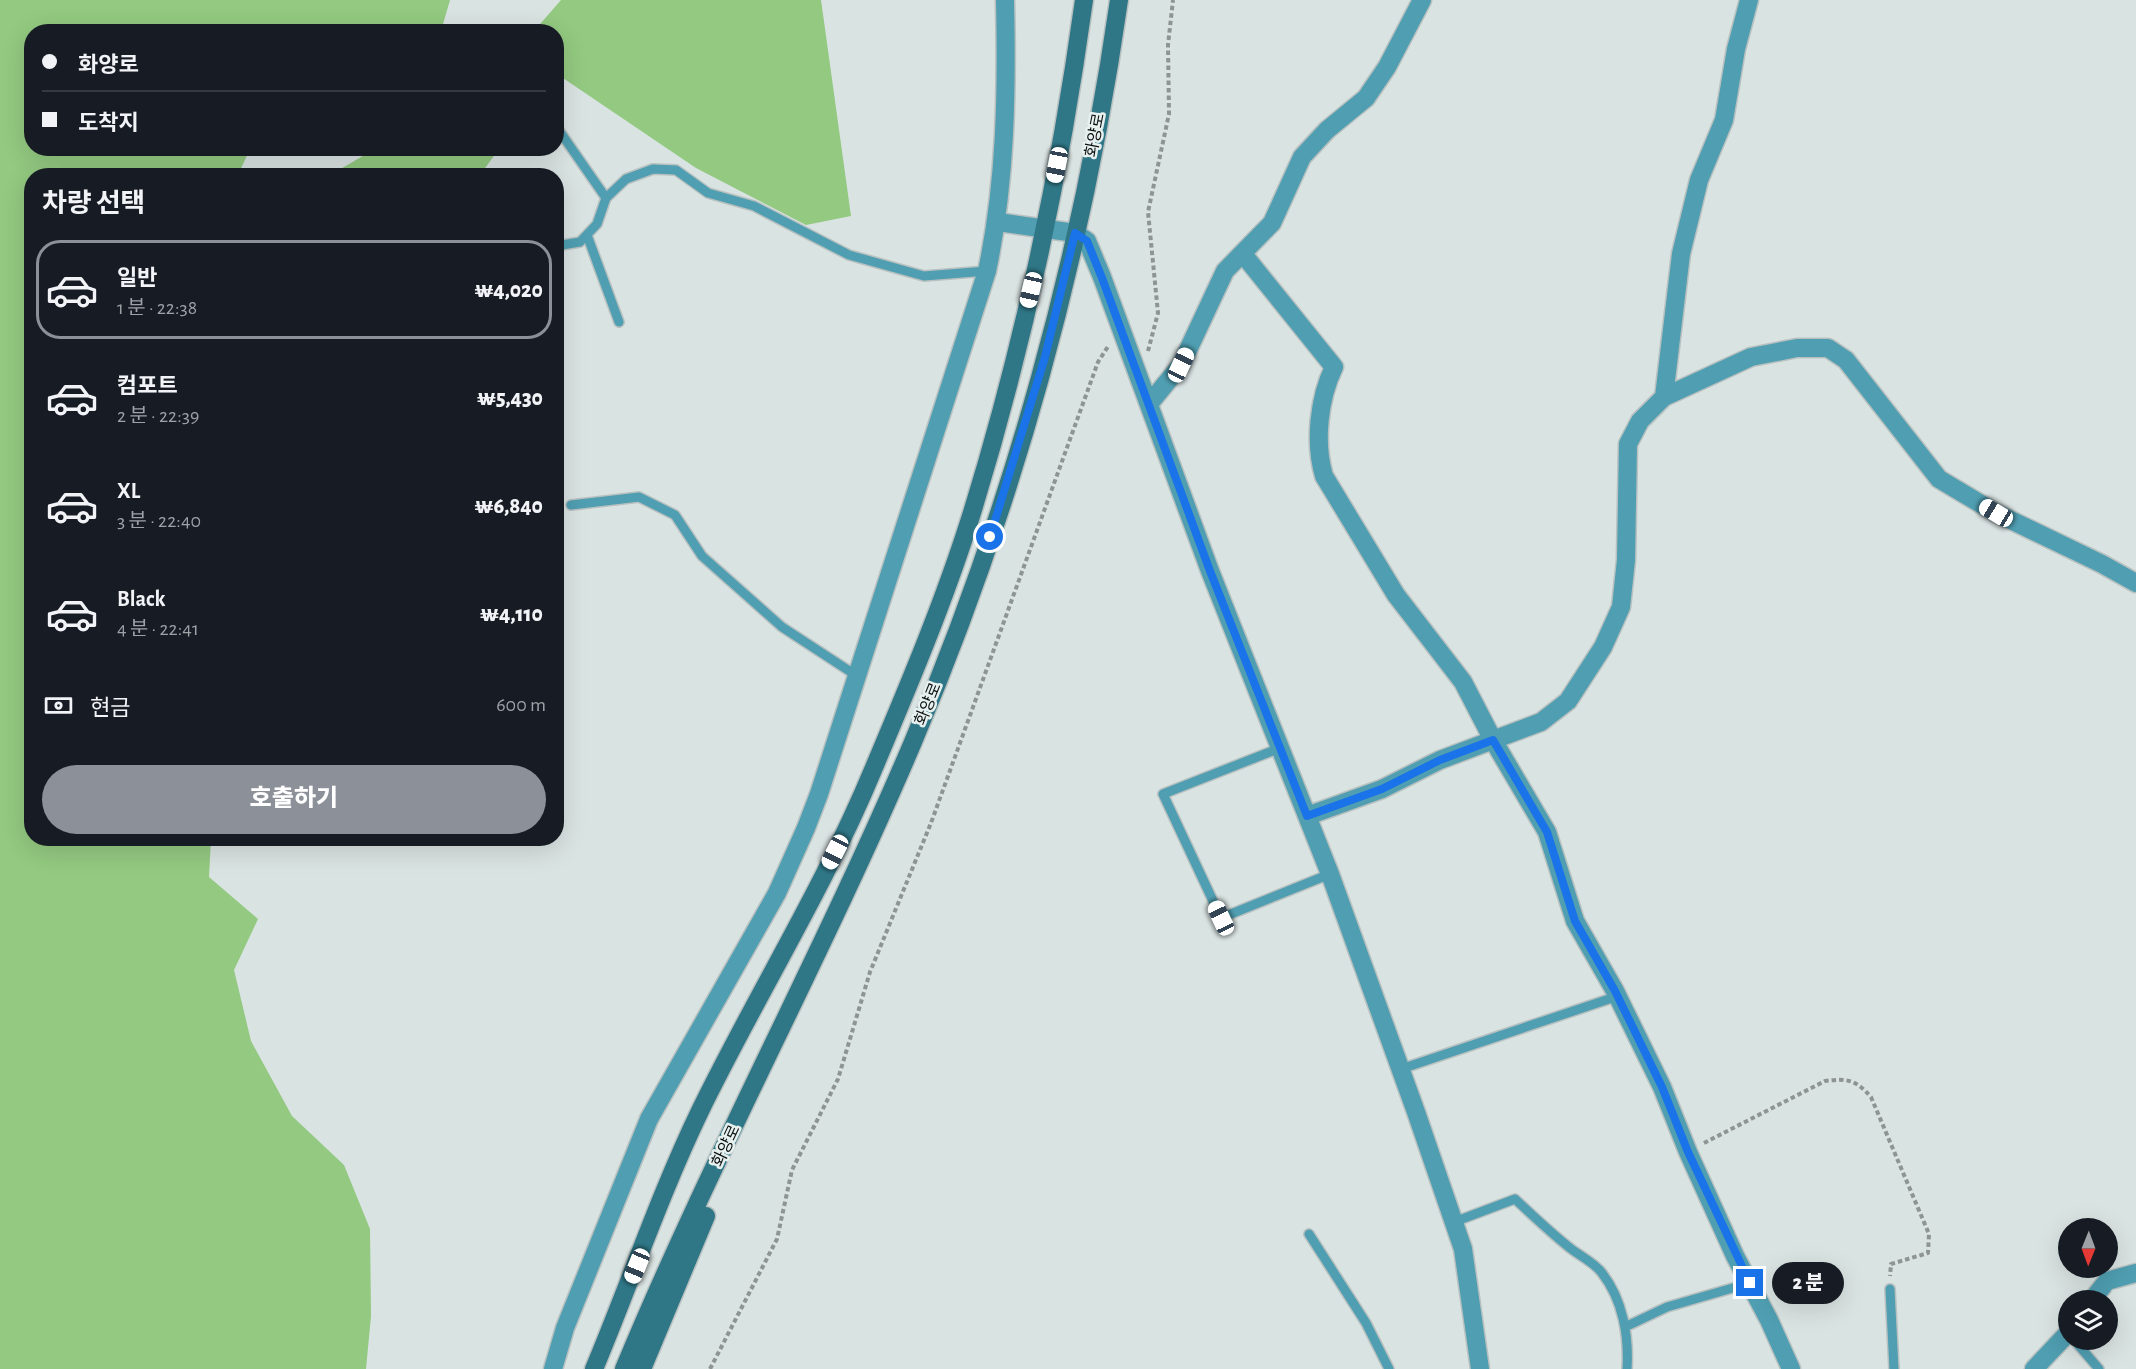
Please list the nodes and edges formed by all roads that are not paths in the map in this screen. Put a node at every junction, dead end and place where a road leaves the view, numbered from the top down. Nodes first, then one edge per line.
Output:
1 (1005, 0) edge
2 (1084, 0) edge
3 (1119, 0) edge
4 (1422, 0) edge
5 (1749, 0) edge
6 (564, 138) edge
7 (606, 198) junction
8 (998, 222) junction
9 (1045, 227) junction
10 (1075, 233) junction
11 (587, 235) junction
12 (564, 245) edge
13 (1243, 254) junction
14 (987, 271) junction
15 (619, 322) dead end
16 (1664, 397) junction
17 (1149, 404) junction
18 (571, 505) dead end
19 (2136, 583) edge
20 (857, 676) junction
21 (1493, 740) junction
22 (1280, 748) junction
23 (1307, 816) junction
24 (1330, 874) junction
25 (1618, 996) junction
26 (1401, 1068) junction
27 (712, 1177) junction
28 (1454, 1222) junction
29 (1309, 1234) dead end
30 (2136, 1273) edge
31 (1750, 1283) junction
32 (1890, 1288) road end
33 (2100, 1290) edge
34 (1625, 1327) junction
35 (2058, 1344) edge
36 (2083, 1350) edge
37 (553, 1369) edge
38 (594, 1369) edge
39 (624, 1369) edge
40 (642, 1369) edge
41 (1389, 1369) edge
42 (1480, 1369) edge
43 (1627, 1369) edge
44 (1791, 1369) edge
45 (1894, 1369) edge
46 (2034, 1369) edge
47 (2099, 1369) edge

1 - 8 street
2 - 9 main road, 화양로
3 - 10 main road, 화양로
4 - 13 street
5 - 16 street
6 - 7 lane
7 - 11 lane
7 - 14 lane
8 - 9 street
8 - 14 street
9 - 10 street
9 - 38 main road, 화양로
10 - 17 street
10 - 27 main road, 화양로
11 - 12 lane
11 - 15 lane
13 - 17 street
13 - 21 street
14 - 20 street
16 - 19 street
16 - 21 street
17 - 22 street
18 - 20 lane
20 - 37 street
21 - 23 street
21 - 25 street
22 - 23 street
22 - 24 lane
23 - 24 street
24 - 26 street
25 - 26 lane
25 - 31 street
26 - 28 street
27 - 39 main road, 화양로
27 - 40 main road
28 - 34 lane
28 - 42 street
29 - 41 lane
30 - 33 street
31 - 34 lane
31 - 44 street
32 - 45 lane
34 - 43 lane
35 - 46 street
36 - 47 lane

